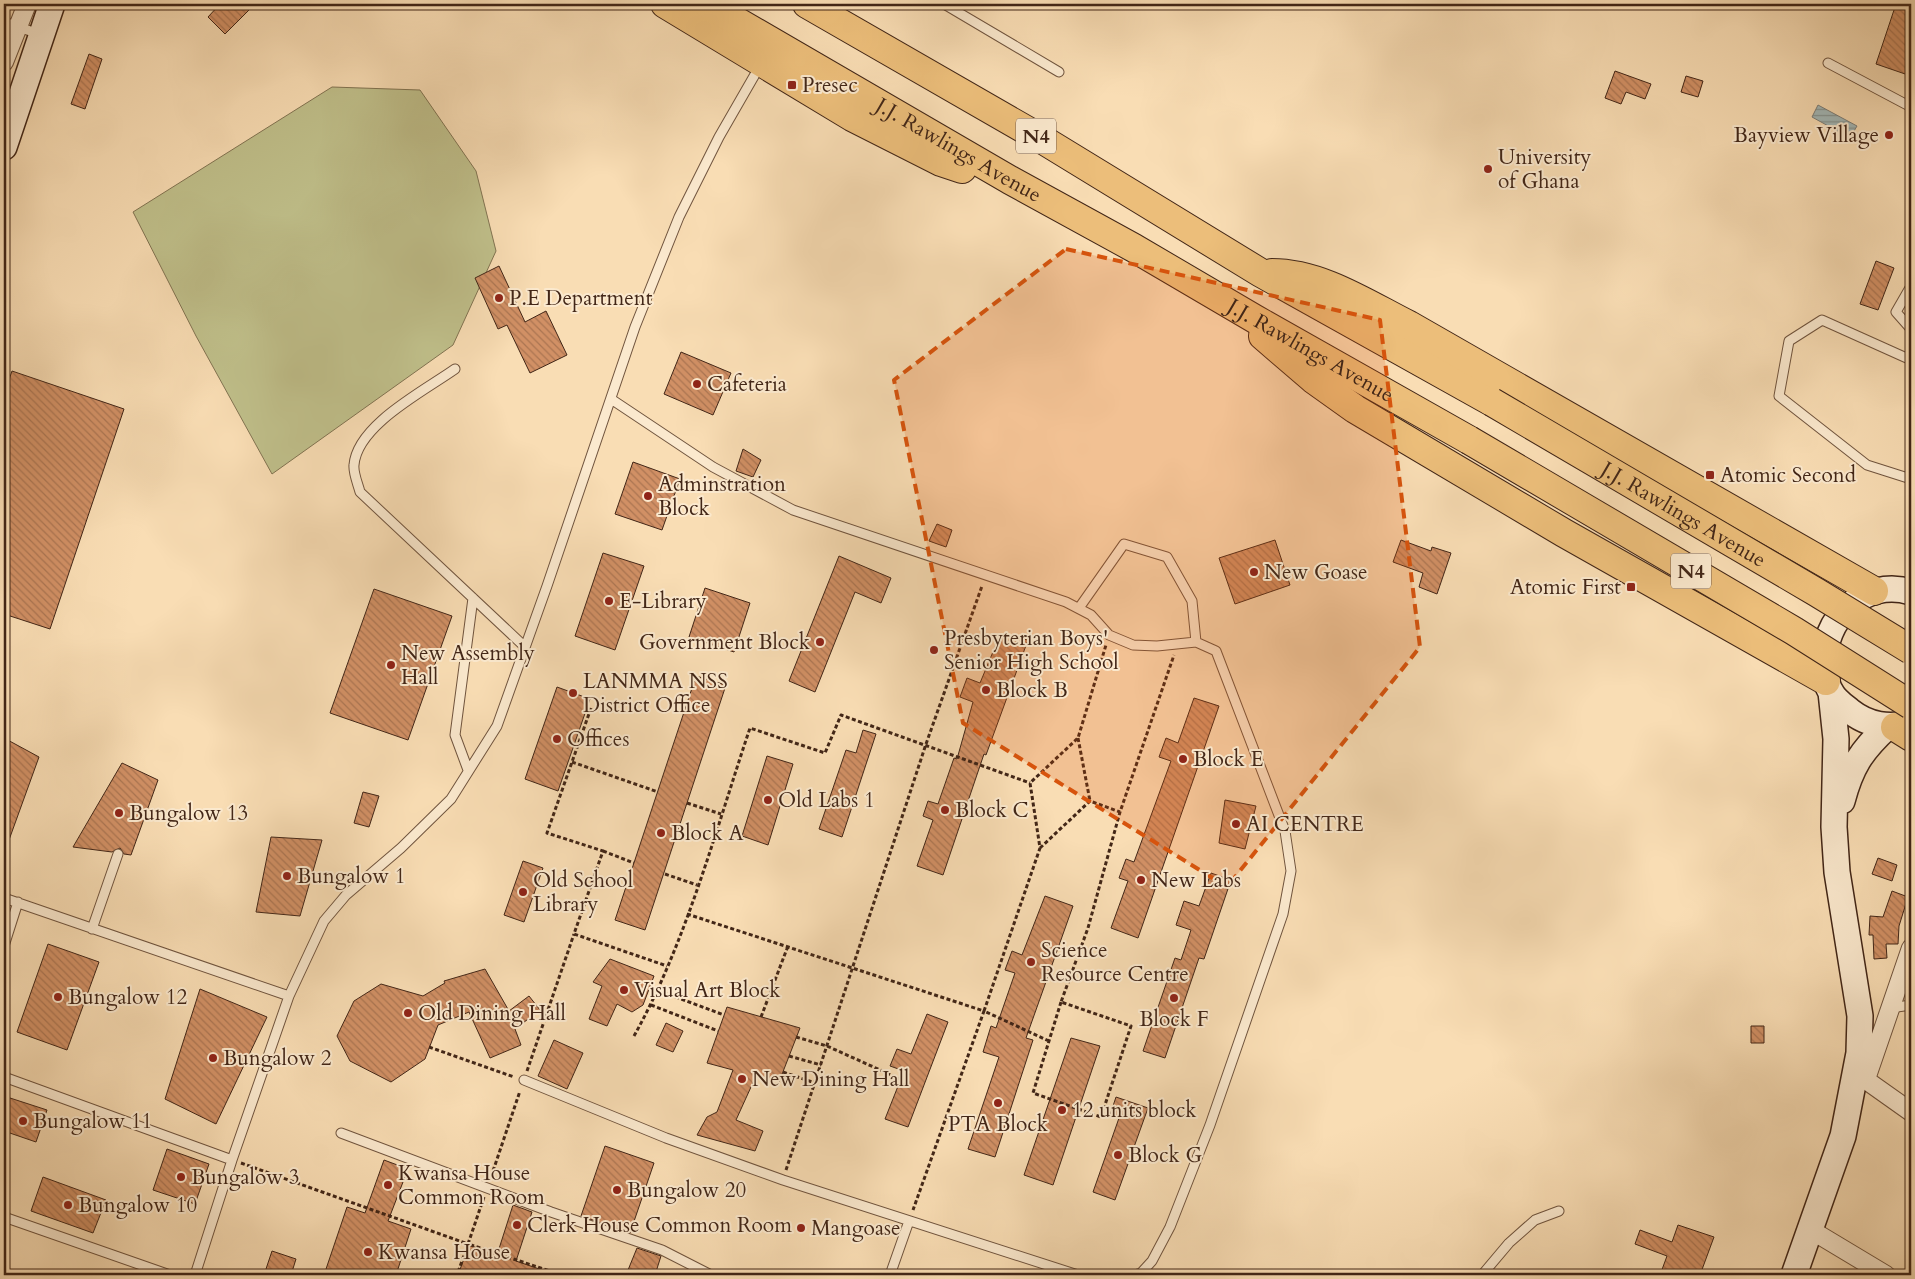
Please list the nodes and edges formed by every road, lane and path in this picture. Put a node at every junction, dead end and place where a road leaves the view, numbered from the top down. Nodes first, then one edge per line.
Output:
1 (27, 4) edge
2 (52, 4) edge
3 (664, 4) edge
4 (707, 4) edge
5 (944, 4) edge
6 (820, 7) edge
7 (11, 25) edge
8 (42, 35) junction
9 (4, 62) edge
10 (1828, 63) dead end
11 (762, 64) junction
12 (1059, 72) dead end
13 (1911, 107) edge
14 (4, 147) edge
15 (1010, 180) junction
16 (1261, 274) junction
17 (1911, 286) edge
18 (1255, 319) junction
19 (1911, 329) edge
20 (1911, 360) edge
21 (455, 369) dead end
22 (611, 399) junction
23 (1911, 479) edge
24 (986, 575) junction
25 (1898, 586) edge
26 (473, 598) junction
27 (1079, 608) junction
28 (1109, 635) junction
29 (1196, 642) junction
30 (1178, 643) junction
31 (526, 647) junction
32 (1911, 650) edge
33 (1829, 687) junction
34 (1911, 705) edge
35 (591, 708) dead end
36 (1901, 728) edge
37 (1078, 738) junction
38 (926, 744) junction
39 (572, 762) junction
40 (468, 770) junction
41 (1030, 783) junction
42 (658, 792) dead end
43 (1090, 801) junction
44 (687, 803) dead end
45 (1120, 812) junction
46 (721, 814) junction
47 (1834, 827) junction
48 (1040, 848) junction
49 (603, 851) junction
50 (118, 854) dead end
51 (634, 863) dead end
52 (665, 874) dead end
53 (697, 885) junction
54 (4, 898) edge
55 (18, 902) junction
56 (687, 914) junction
57 (92, 929) junction
58 (4, 946) edge
59 (788, 946) junction
60 (1911, 948) edge
61 (667, 966) junction
62 (853, 968) junction
63 (657, 990) junction
64 (289, 996) junction
65 (1061, 1002) junction
66 (651, 1005) junction
67 (1911, 1005) edge
68 (1890, 1008) junction
69 (984, 1010) junction
70 (724, 1016) dead end
71 (761, 1017) dead end
72 (718, 1031) dead end
73 (634, 1036) dead end
74 (796, 1037) dead end
75 (1049, 1041) junction
76 (827, 1046) junction
77 (429, 1047) dead end
78 (789, 1056) dead end
79 (821, 1066) junction
80 (783, 1072) dead end
81 (1861, 1076) junction
82 (4, 1077) edge
83 (900, 1079) dead end
84 (524, 1080) joint
85 (815, 1083) junction
86 (1911, 1112) edge
87 (340, 1133) dead end
88 (232, 1160) junction
89 (783, 1180) junction
90 (1559, 1211) dead end
91 (4, 1218) edge
92 (909, 1221) junction
93 (1811, 1230) junction
94 (468, 1244) junction
95 (170, 1275) edge
96 (196, 1275) edge
97 (457, 1275) edge
98 (562, 1275) edge
99 (711, 1275) edge
100 (890, 1275) edge
101 (1078, 1275) edge
102 (1135, 1275) edge
103 (1482, 1275) edge
104 (1794, 1275) edge
105 (1886, 1275) edge

1 - 7 street
2 - 8 street
3 - 11 highway
4 - 15 highway, J.J. Rawlings Avenue / N4
5 - 12 lane
6 - 16 highway, J.J. Rawlings Avenue / N4
7 - 8 lane
7 - 9 street
8 - 14 street
10 - 13 lane
11 - 15 highway
11 - 22 lane
15 - 18 highway, J.J. Rawlings Avenue / N4
16 - 25 highway
16 - 32 highway, J.J. Rawlings Avenue / N4, bridge
17 - 19 lane
18 - 33 highway
18 - 34 highway, J.J. Rawlings Avenue / N4, bridge
20 - 23 lane
21 - 26 lane
22 - 24 lane
22 - 31 lane
24 - 27 lane
24 - 38 path
25 - 33 street
26 - 31 lane
26 - 40 lane
27 - 28 lane
27 - 29 lane
28 - 30 lane
28 - 37 path
29 - 30 lane
29 - 102 lane
30 - 45 path
31 - 40 lane
33 - 36 street
33 - 47 street
35 - 39 path
36 - 47 street
37 - 41 path
37 - 43 path
38 - 41 path
38 - 46 path
38 - 62 path
39 - 42 path
39 - 49 path
40 - 64 lane
41 - 48 path
43 - 45 path
43 - 48 path
44 - 46 path
45 - 65 path
46 - 53 path
47 - 81 street
48 - 69 path
49 - 51 path
49 - 61 path
50 - 57 lane
52 - 53 path
53 - 56 path
54 - 55 lane
55 - 57 lane
55 - 58 lane
56 - 59 path
56 - 61 path
57 - 64 lane
59 - 62 path
59 - 71 path
60 - 68 street
61 - 63 path
62 - 69 path
62 - 76 path
63 - 66 path
63 - 70 path
64 - 88 lane
65 - 75 path
65 - 75 path
66 - 72 path
66 - 73 path
67 - 68 lane
68 - 81 street
69 - 75 path
69 - 92 path
74 - 76 path
76 - 79 path
76 - 83 path
77 - 84 path
78 - 79 path
79 - 85 path
80 - 85 path
81 - 86 street
81 - 93 street
82 - 88 lane
84 - 89 lane
85 - 89 path
87 - 99 lane
88 - 94 path
88 - 96 lane
89 - 92 lane
90 - 103 lane
91 - 95 lane
92 - 100 lane
92 - 101 lane
93 - 104 street
93 - 105 street
94 - 97 path
94 - 98 path

